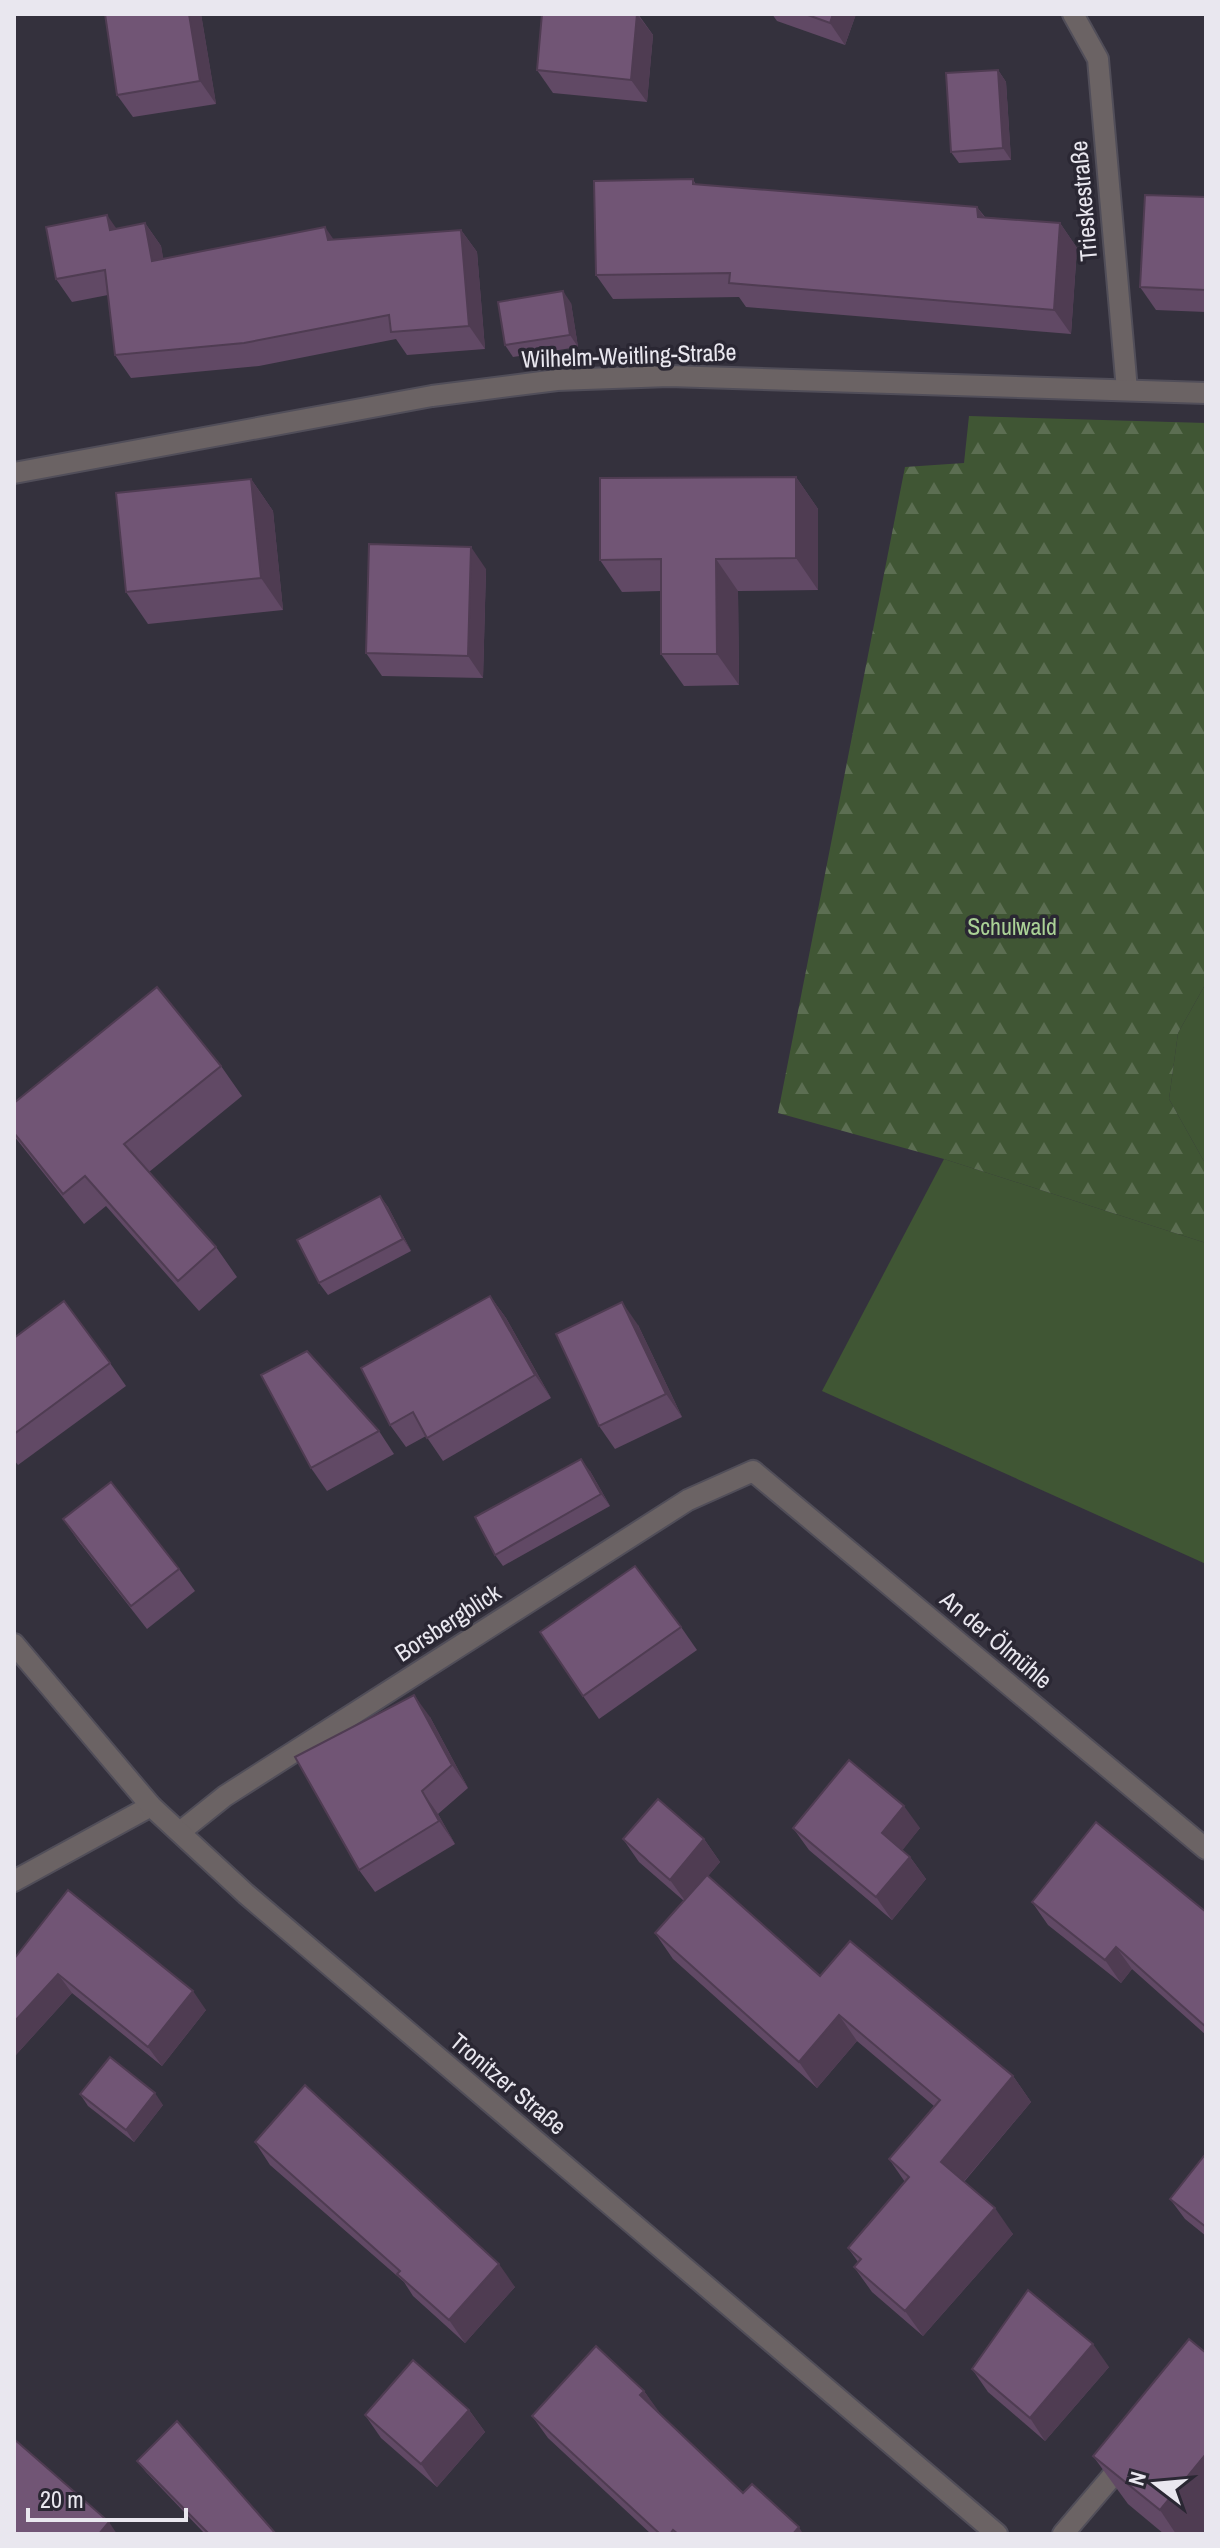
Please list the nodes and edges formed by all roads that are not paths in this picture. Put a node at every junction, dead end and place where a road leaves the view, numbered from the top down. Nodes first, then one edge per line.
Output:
1 (1073, 14) edge
2 (1127, 390) junction
3 (1206, 393) edge
4 (14, 473) edge
5 (753, 1471) joint
6 (14, 1644) edge
7 (151, 1806) junction
8 (180, 1832) junction
9 (1206, 1849) edge
10 (14, 1881) edge
11 (1138, 2445) edge
12 (997, 2534) edge
13 (1063, 2534) edge

1 - 2 street, Trieskestraße
2 - 3 street, Wilhelm-Weitling-Straße
2 - 4 street, Wilhelm-Weitling-Straße
5 - 8 street, Borsbergblick
5 - 9 street, An der Ölmühle
6 - 7 street, Tronitzer Straße
7 - 8 street, Tronitzer Straße
7 - 10 street
8 - 12 street, Tronitzer Straße
11 - 13 street

